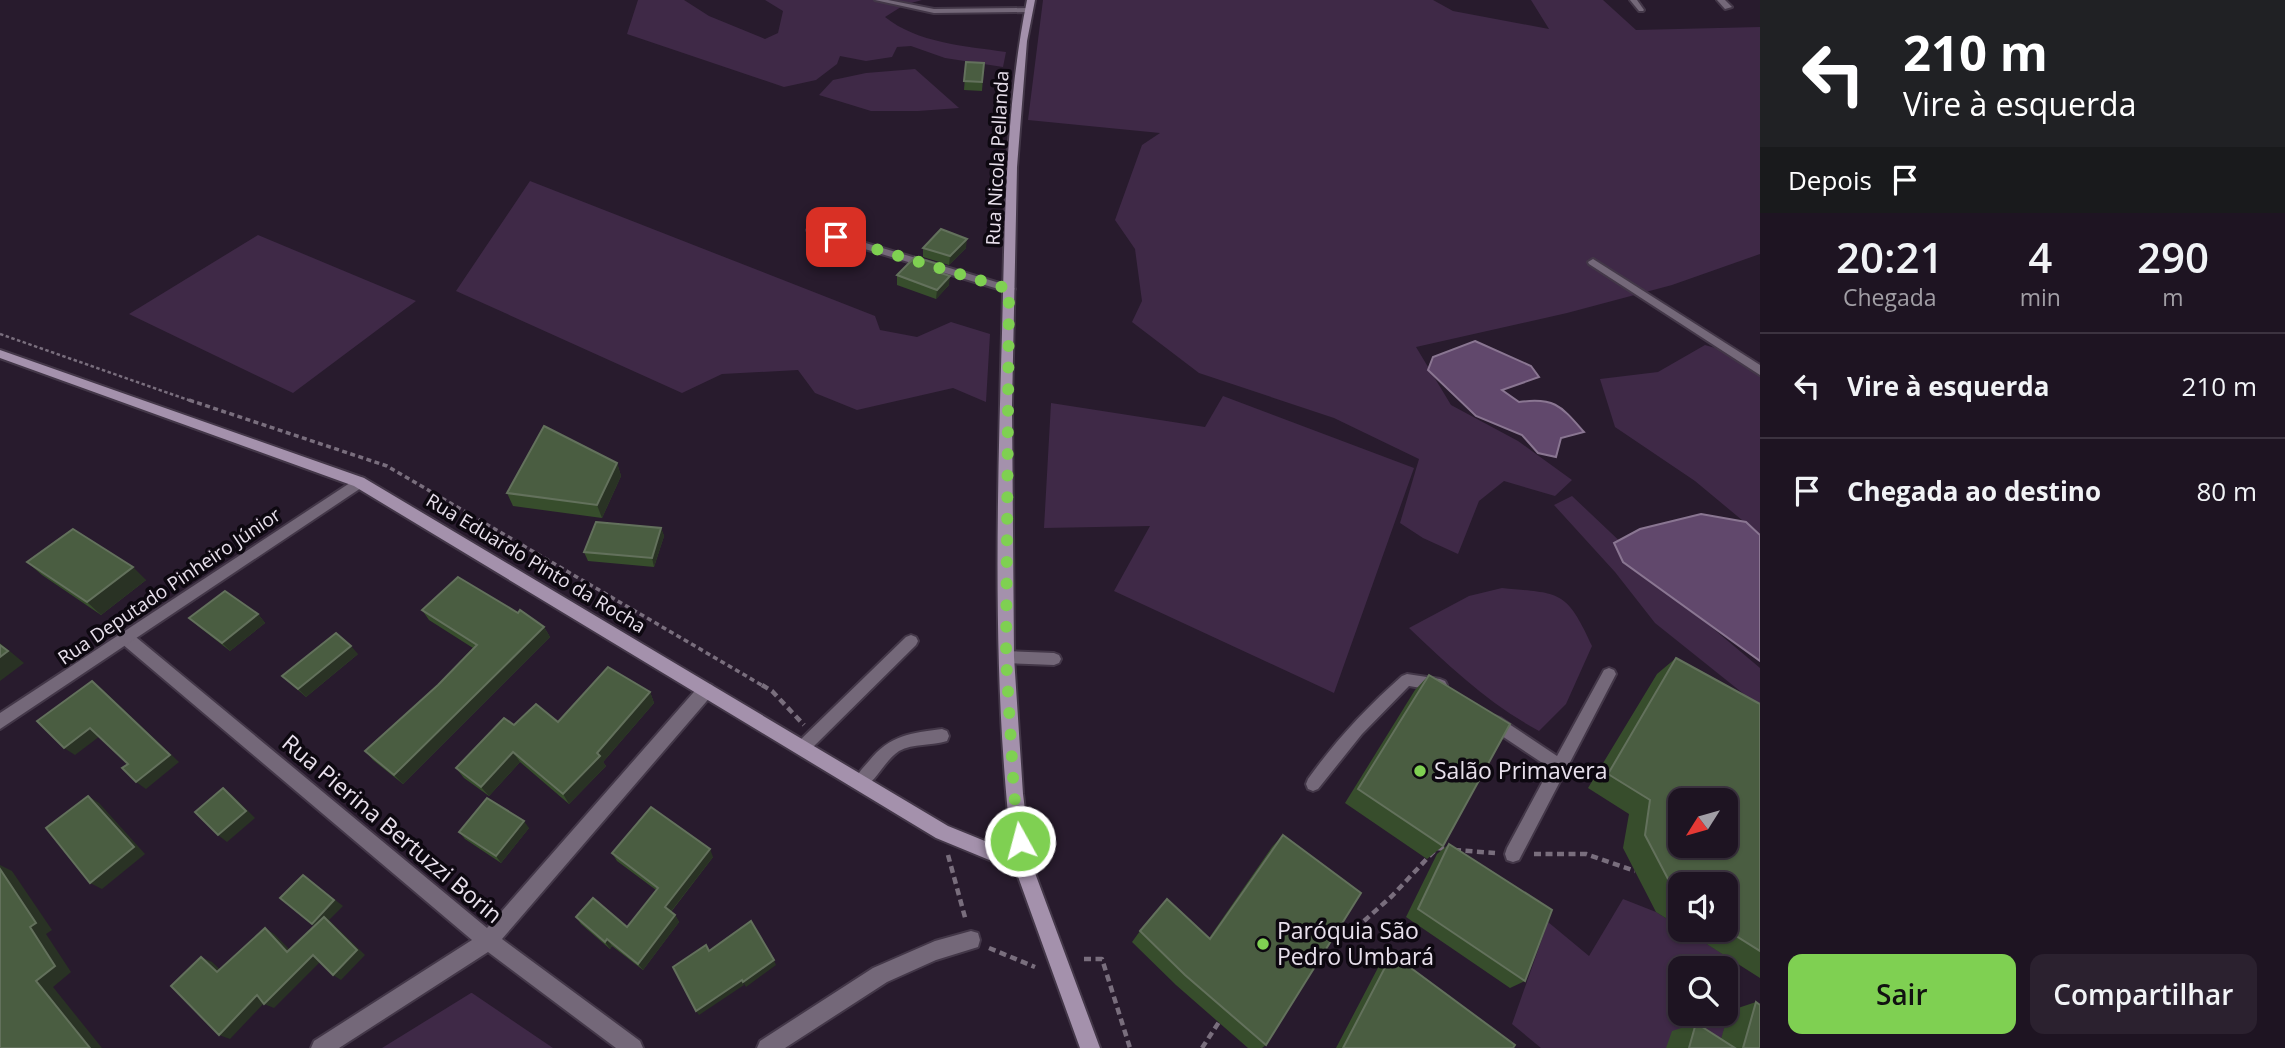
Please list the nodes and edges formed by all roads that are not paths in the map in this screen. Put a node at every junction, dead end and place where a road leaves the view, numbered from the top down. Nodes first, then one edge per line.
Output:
1 (878, 0) edge
2 (1633, 0) edge
3 (1721, 0) edge
4 (1030, 5) edge
5 (1728, 7) dead end
6 (1641, 10) dead end
7 (812, 230) dead end
8 (1593, 262) dead end
9 (1009, 289) junction
10 (0, 354) edge
11 (1760, 371) edge
12 (359, 482) junction
13 (126, 638) junction
14 (911, 641) dead end
15 (1006, 657) junction
16 (1054, 659) dead end
17 (1609, 674) dead end
18 (706, 690) junction
19 (1458, 697) edge
20 (1478, 711) edge
21 (0, 722) edge
22 (942, 736) dead end
23 (802, 748) junction
24 (1559, 766) junction
25 (860, 783) junction
26 (1313, 785) dead end
27 (1513, 854) road end
28 (1023, 865) junction
29 (971, 940) road end
30 (488, 941) junction
31 (321, 1048) edge
32 (633, 1048) edge
33 (767, 1048) edge
34 (1090, 1048) edge

1 - 4 lane
2 - 6 lane
3 - 5 street
4 - 9 main road, Rua Nicola Pellanda
7 - 9 street
8 - 11 street
9 - 15 main road, Rua Nicola Pellanda
10 - 12 main road, Rua Eduardo Pinto da Rocha
12 - 13 street, Rua Deputado Pinheiro Júnior
12 - 18 main road, Rua Eduardo Pinto da Rocha
13 - 21 street, Rua Deputado Pinheiro Júnior
13 - 30 street, Rua Pierina Bertuzzi Borin
14 - 23 lane
15 - 16 lane
15 - 28 main road, Rua Nicola Pellanda
17 - 24 lane
18 - 23 main road, Rua Eduardo Pinto da Rocha
18 - 30 street
19 - 26 lane
20 - 24 lane
22 - 25 lane
23 - 25 main road, Rua Eduardo Pinto da Rocha
24 - 27 lane
25 - 28 main road, Rua Eduardo Pinto da Rocha
28 - 34 main road, Rua Nicola Pellanda
29 - 33 street
30 - 31 street
30 - 32 street, Rua Pierina Bertuzzi Borin

